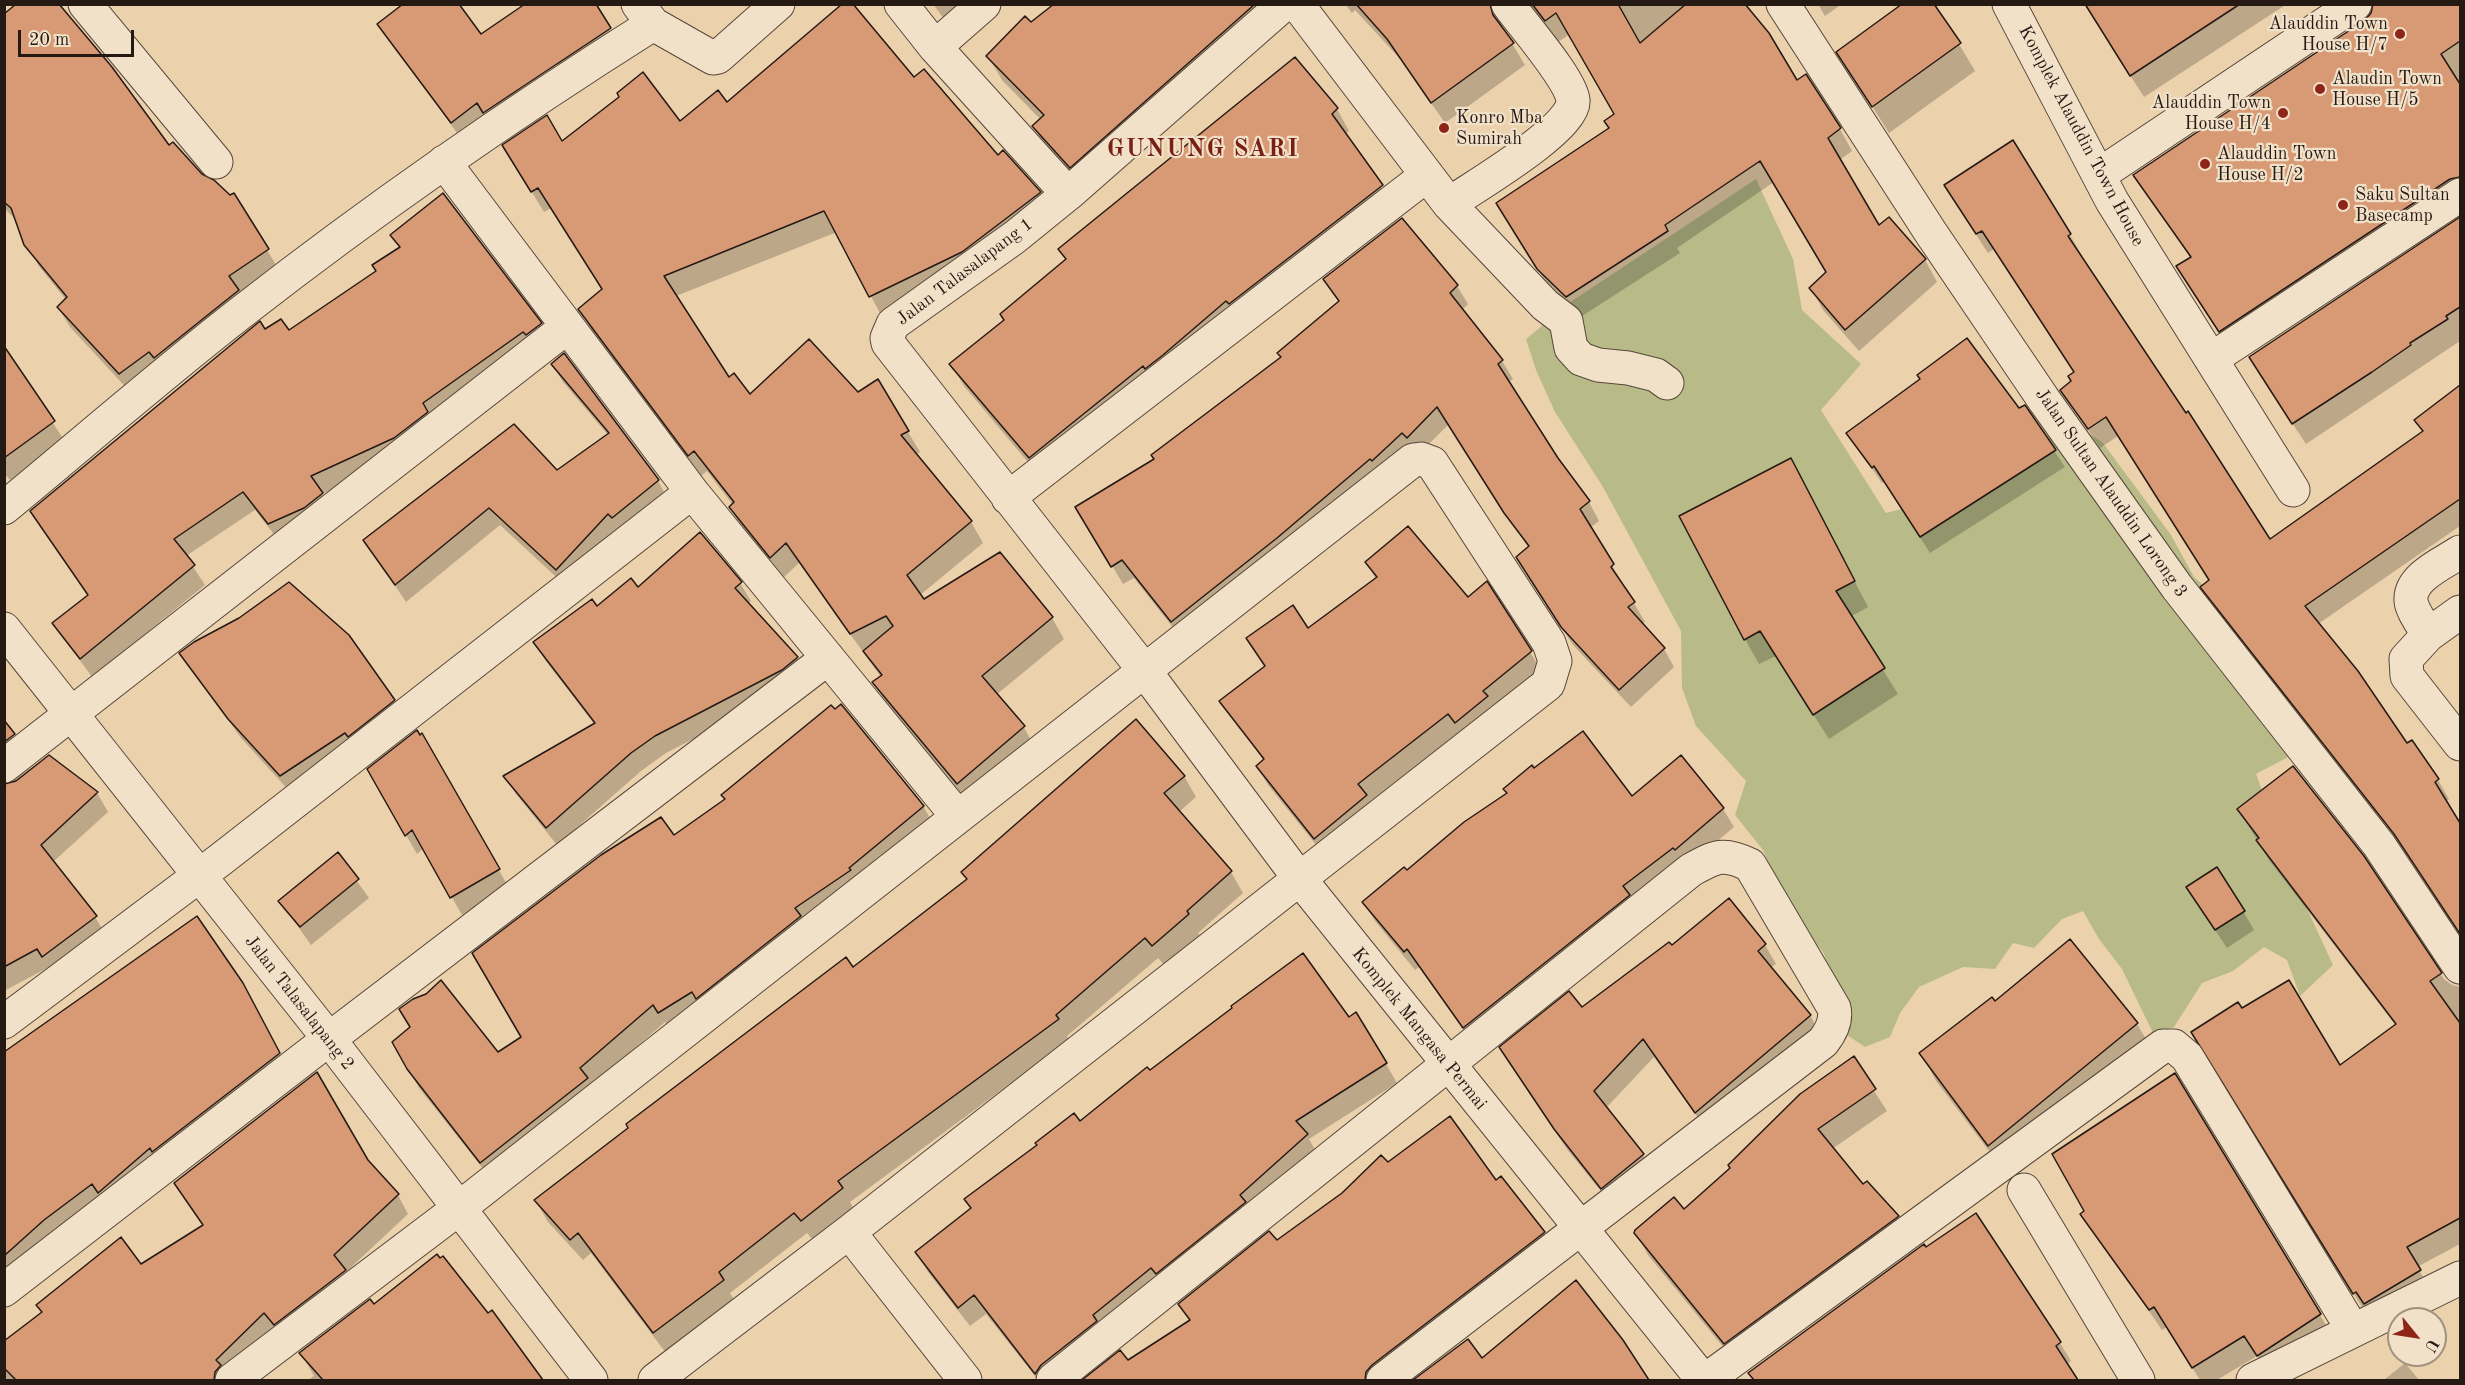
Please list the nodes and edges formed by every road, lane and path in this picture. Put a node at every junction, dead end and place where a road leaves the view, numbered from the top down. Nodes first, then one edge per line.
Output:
1 (85, 4) edge
2 (778, 4) edge
3 (901, 4) edge
4 (984, 4) edge
5 (1284, 4) edge
6 (1297, 4) edge
7 (1508, 4) edge
8 (1783, 4) edge
9 (2009, 4) edge
10 (2355, 4) edge
11 (646, 14) edge
12 (935, 46) junction
13 (216, 162) dead end
14 (444, 162) junction
15 (1427, 175) junction
16 (2099, 175) junction
17 (1068, 194) junction
18 (2460, 195) edge
19 (1449, 204) junction
20 (567, 327) junction
21 (2212, 358) junction
22 (1666, 383) dead end
23 (2293, 490) dead end
24 (692, 492) junction
25 (1008, 498) junction
26 (4, 508) edge
27 (2460, 552) edge
28 (2460, 612) edge
29 (4, 629) edge
30 (2428, 635) junction
31 (828, 658) junction
32 (1144, 670) junction
33 (72, 714) junction
34 (2460, 744) edge
35 (4, 766) edge
36 (958, 817) junction
37 (198, 876) junction
38 (1299, 878) junction
39 (2460, 967) edge
40 (4, 1022) edge
41 (329, 1039) junction
42 (1446, 1064) junction
43 (2024, 1190) dead end
44 (458, 1209) junction
45 (1583, 1228) junction
46 (849, 1232) junction
47 (2460, 1278) edge
48 (4, 1290) edge
49 (2353, 1330) junction
50 (232, 1380) edge
51 (591, 1380) edge
52 (655, 1380) edge
53 (965, 1380) edge
54 (1053, 1380) edge
55 (1383, 1380) edge
56 (1705, 1380) edge
57 (2138, 1380) edge
58 (2253, 1380) edge

1 - 13 street
2 - 11 street
3 - 12 street
4 - 12 street
5 - 17 street, Jalan Talasalapang 1
6 - 15 street
7 - 19 street
8 - 39 street, Jalan Sultan Alauddin Lorong 3
9 - 16 street, Komplek Alauddin Town House
10 - 16 street
11 - 14 street
12 - 17 street
14 - 20 street
14 - 26 street
15 - 19 street
15 - 25 street
16 - 21 street, Komplek Alauddin Town House
17 - 25 street, Jalan Talasalapang 1
18 - 21 street
19 - 22 street
20 - 24 street
20 - 33 street
21 - 23 street, Komplek Alauddin Town House
24 - 31 street
24 - 37 street
25 - 32 street, Jalan Talasalapang 1
27 - 30 street
28 - 30 street
29 - 33 street, Jalan Talasalapang 2
30 - 34 street
31 - 36 street
31 - 41 street
32 - 36 street
32 - 38 street, Komplek Mangasa Permai
32 - 38 street
33 - 35 street
33 - 37 street, Jalan Talasalapang 2
36 - 44 street
37 - 40 street
37 - 41 street, Jalan Talasalapang 2
38 - 42 street, Komplek Mangasa Permai
38 - 46 street
41 - 44 street, Jalan Talasalapang 2
41 - 48 street
42 - 45 street, Komplek Mangasa Permai
42 - 45 street
42 - 54 street
43 - 57 street
44 - 50 street
44 - 51 street, Jalan Talasalapang 2
45 - 55 street
45 - 56 street, Komplek Mangasa Permai
46 - 52 street
46 - 53 street
47 - 49 street
49 - 56 street
49 - 58 street

